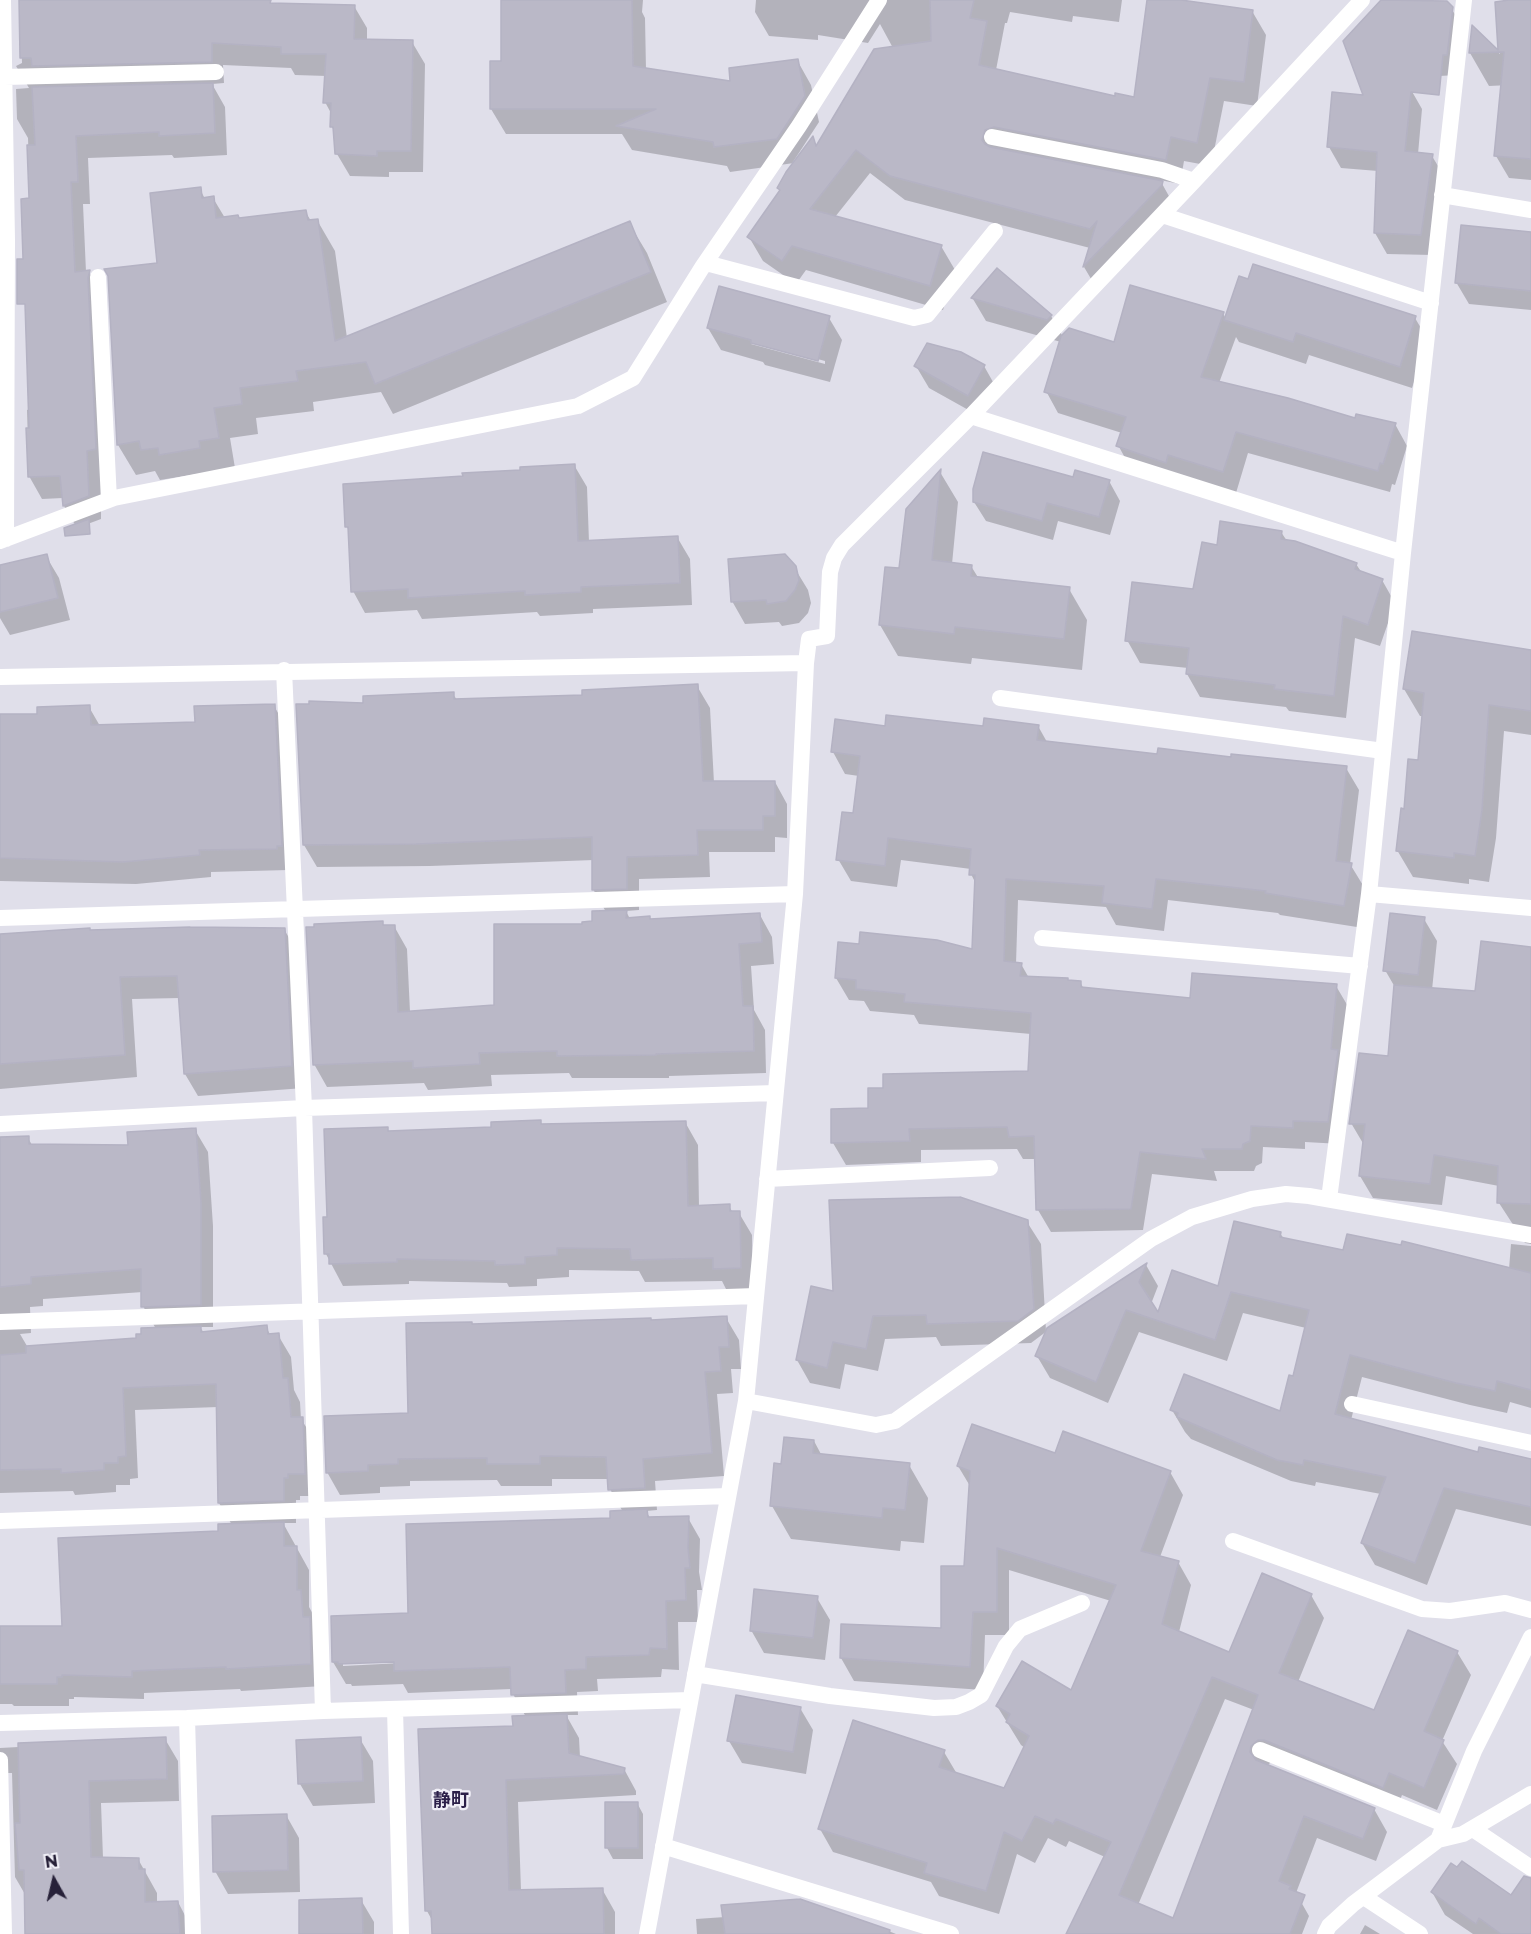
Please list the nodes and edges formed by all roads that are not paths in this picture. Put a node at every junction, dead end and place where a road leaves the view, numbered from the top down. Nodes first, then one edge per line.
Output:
1 (3, 0) edge
2 (879, 0) edge
3 (1362, 0) edge
4 (1464, 0) edge
5 (216, 72) dead end
6 (4, 77) junction
7 (992, 137) dead end
8 (3, 164) edge
9 (1194, 181) junction
10 (1442, 195) junction
11 (1531, 210) edge
12 (1162, 215) junction
13 (995, 231) dead end
14 (706, 263) junction
15 (98, 277) dead end
16 (3, 278) edge
17 (1431, 303) junction
18 (971, 416) junction
19 (110, 500) junction
20 (3, 540) edge
21 (1402, 553) junction
22 (806, 663) junction
23 (284, 670) junction
24 (0, 677) edge
25 (1000, 698) dead end
26 (1383, 751) junction
27 (795, 894) junction
28 (1369, 894) junction
29 (295, 908) junction
30 (1531, 908) edge
31 (0, 918) edge
32 (1042, 938) dead end
33 (1360, 966) junction
34 (775, 1093) junction
35 (304, 1108) junction
36 (0, 1124) edge
37 (990, 1168) dead end
38 (767, 1179) junction
39 (1329, 1199) junction
40 (1531, 1235) edge
41 (756, 1296) junction
42 (310, 1310) junction
43 (0, 1322) edge
44 (746, 1401) junction
45 (1352, 1404) dead end
46 (1531, 1443) edge
47 (728, 1496) junction
48 (317, 1511) junction
49 (0, 1521) edge
50 (1233, 1541) dead end
51 (1082, 1603) dead end
52 (1531, 1610) edge
53 (1531, 1637) edge
54 (694, 1674) junction
55 (690, 1700) junction
56 (394, 1709) junction
57 (323, 1711) junction
58 (187, 1718) junction
59 (0, 1723) edge
60 (1260, 1750) dead end
61 (0, 1760) edge
62 (1531, 1794) edge
63 (1473, 1829) junction
64 (1441, 1832) junction
65 (663, 1846) junction
66 (1531, 1868) edge
67 (1364, 1897) junction
68 (4, 1934) edge
69 (193, 1934) edge
70 (401, 1934) edge
71 (647, 1934) edge
72 (951, 1934) edge
73 (1325, 1934) edge
74 (1420, 1934) edge

1 - 6 street
2 - 14 street
3 - 9 street
4 - 10 street
5 - 6 street
6 - 8 street
7 - 9 street
8 - 16 street
9 - 12 street
10 - 11 street
10 - 17 street
12 - 17 street
12 - 18 street
13 - 14 street
14 - 19 street
15 - 19 street
16 - 20 street
17 - 21 street
18 - 21 street
18 - 22 street
19 - 20 street
21 - 26 street
22 - 23 street
22 - 27 street
23 - 24 street
23 - 29 street
25 - 26 street
26 - 28 street
27 - 29 street
27 - 34 street
28 - 30 street
28 - 33 street
29 - 31 street
29 - 35 street
32 - 33 street
33 - 39 street
34 - 35 street
34 - 38 street
35 - 36 street
35 - 42 street
37 - 38 street
38 - 41 street
39 - 40 street
39 - 44 street
41 - 42 street
41 - 44 street
42 - 43 street
42 - 48 street
44 - 47 street
45 - 46 street
47 - 48 street
47 - 54 street
48 - 49 street
48 - 57 street
50 - 52 street
51 - 54 street
53 - 64 street
54 - 55 street
55 - 56 street
55 - 65 street
56 - 57 street
56 - 70 street
57 - 58 street
58 - 59 street
58 - 69 street
60 - 64 street
61 - 68 street
62 - 63 street
63 - 64 street
63 - 66 street
64 - 67 street
65 - 71 street
65 - 72 street
67 - 73 street
67 - 74 street

